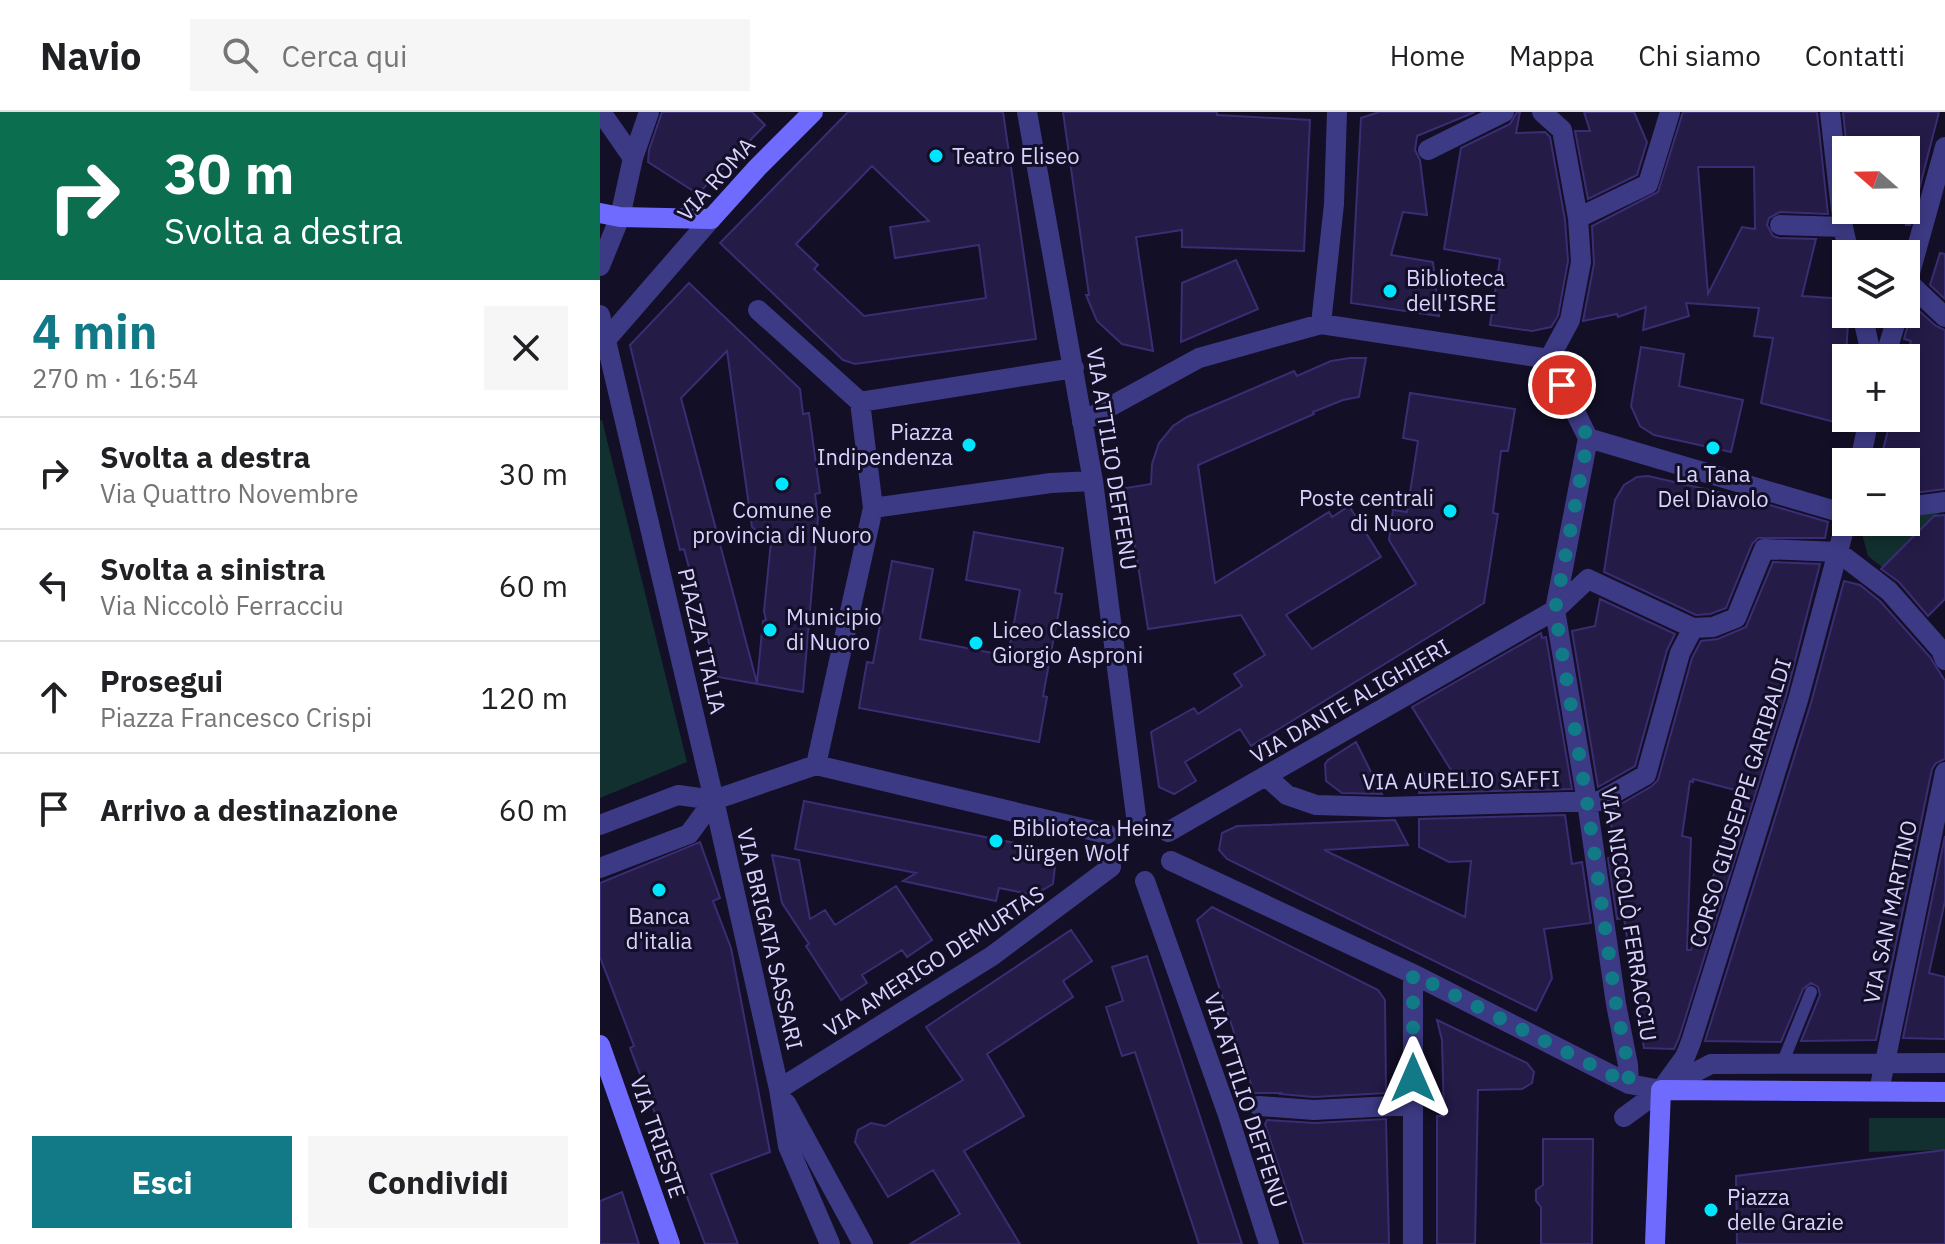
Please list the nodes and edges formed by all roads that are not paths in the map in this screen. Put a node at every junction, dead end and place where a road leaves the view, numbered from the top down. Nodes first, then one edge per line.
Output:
1 (601, 112) edge
2 (649, 112) edge
3 (813, 112) edge
4 (1027, 112) edge
5 (1337, 112) edge
6 (1504, 112) edge
7 (1542, 112) edge
8 (1670, 112) edge
9 (1830, 112) edge
10 (1945, 147) edge
11 (1428, 150) dead end
12 (633, 158) junction
13 (610, 215) edge
14 (1578, 218) junction
15 (711, 219) junction
16 (1780, 225) dead end
17 (1843, 227) junction
18 (1846, 240) edge
19 (1919, 240) edge
20 (600, 266) edge
21 (1920, 296) edge
22 (758, 310) dead end
23 (600, 315) edge
24 (1945, 317) edge
25 (1321, 324) junction
26 (605, 341) junction
27 (1549, 359) junction
28 (1074, 368) junction
29 (609, 393) edge
30 (860, 402) junction
31 (1082, 422) junction
32 (1588, 438) junction
33 (1093, 481) junction
34 (1945, 502) edge
35 (1920, 505) edge
36 (873, 508) junction
37 (1832, 510) edge
38 (1842, 536) edge
39 (1838, 552) junction
40 (1555, 610) junction
41 (1693, 628) junction
42 (1945, 660) edge
43 (816, 765) junction
44 (1945, 772) edge
45 (1267, 777) junction
46 (714, 800) junction
47 (1587, 802) junction
48 (1136, 816) junction
49 (600, 825) edge
50 (1168, 832) junction
51 (1107, 834) junction
52 (1171, 861) junction
53 (1111, 867) junction
54 (600, 868) edge
55 (1145, 881) junction
56 (1413, 974) junction
57 (1811, 992) dead end
58 (600, 1045) edge
59 (1884, 1062) junction
60 (1945, 1063) edge
61 (1782, 1064) junction
62 (1629, 1084) junction
63 (779, 1089) junction
64 (1661, 1090) junction
65 (1879, 1091) junction
66 (1945, 1092) edge
67 (1413, 1105) junction
68 (1259, 1106) dead end
69 (1624, 1117) dead end
70 (670, 1244) edge
71 (830, 1244) edge
72 (863, 1244) edge
73 (1269, 1244) edge
74 (1413, 1244) edge
75 (1655, 1244) edge

1 - 12 street
2 - 12 street
3 - 15 street, VIA ROMA
4 - 28 street, VIA ATTILIO DEFFENU
5 - 25 street
6 - 11 street
7 - 14 street
8 - 14 street
9 - 17 street
10 - 19 street
12 - 13 street
13 - 15 street
13 - 20 street
14 - 27 street
15 - 26 street, VIA ROMA
16 - 17 street
17 - 18 street
21 - 24 street
22 - 30 street
23 - 26 street, PIAZZA ITALIA
25 - 27 street
25 - 31 street
26 - 29 street, PIAZZA ITALIA
27 - 32 street
28 - 30 street
28 - 31 street, VIA ATTILIO DEFFENU
29 - 46 street, PIAZZA ITALIA
30 - 36 street
31 - 33 street, VIA ATTILIO DEFFENU
32 - 37 street
32 - 40 street
33 - 36 street
33 - 48 street, VIA ATTILIO DEFFENU
34 - 35 street
36 - 43 street
38 - 39 street, CORSO GIUSEPPE GARIBALDI
39 - 41 street
39 - 42 street
39 - 64 street, CORSO GIUSEPPE GARIBALDI
40 - 41 street, VIA DANTE ALIGHIERI
40 - 45 street, VIA DANTE ALIGHIERI
40 - 47 street, VIA NICCOLÒ FERRACCIU
41 - 47 street, VIA AURELIO SAFFI
43 - 46 street
43 - 51 street
44 - 59 street, VIA SAN MARTINO
45 - 47 street, VIA AURELIO SAFFI
45 - 50 street, VIA DANTE ALIGHIERI
46 - 49 street
46 - 54 street
46 - 63 street, VIA BRIGATA SASSARI
47 - 62 street, VIA NICCOLÒ FERRACCIU
48 - 50 street
48 - 51 street
50 - 52 street
51 - 53 street
52 - 55 street
52 - 56 street
53 - 55 street
53 - 63 street, VIA AMERIGO DEMURTAS
55 - 73 street, VIA ATTILIO DEFFENU
56 - 62 street
56 - 67 street
57 - 61 lane
58 - 70 street, VIA TRIESTE
59 - 60 street
59 - 61 street
59 - 65 street, VIA SAN MARTINO
61 - 64 street
62 - 64 street
63 - 71 street, VIA BRIGATA SASSARI
63 - 72 street, VIA BRIGATA SASSARI
64 - 65 street
64 - 69 street
64 - 75 street
65 - 66 street
67 - 68 street
67 - 74 street

